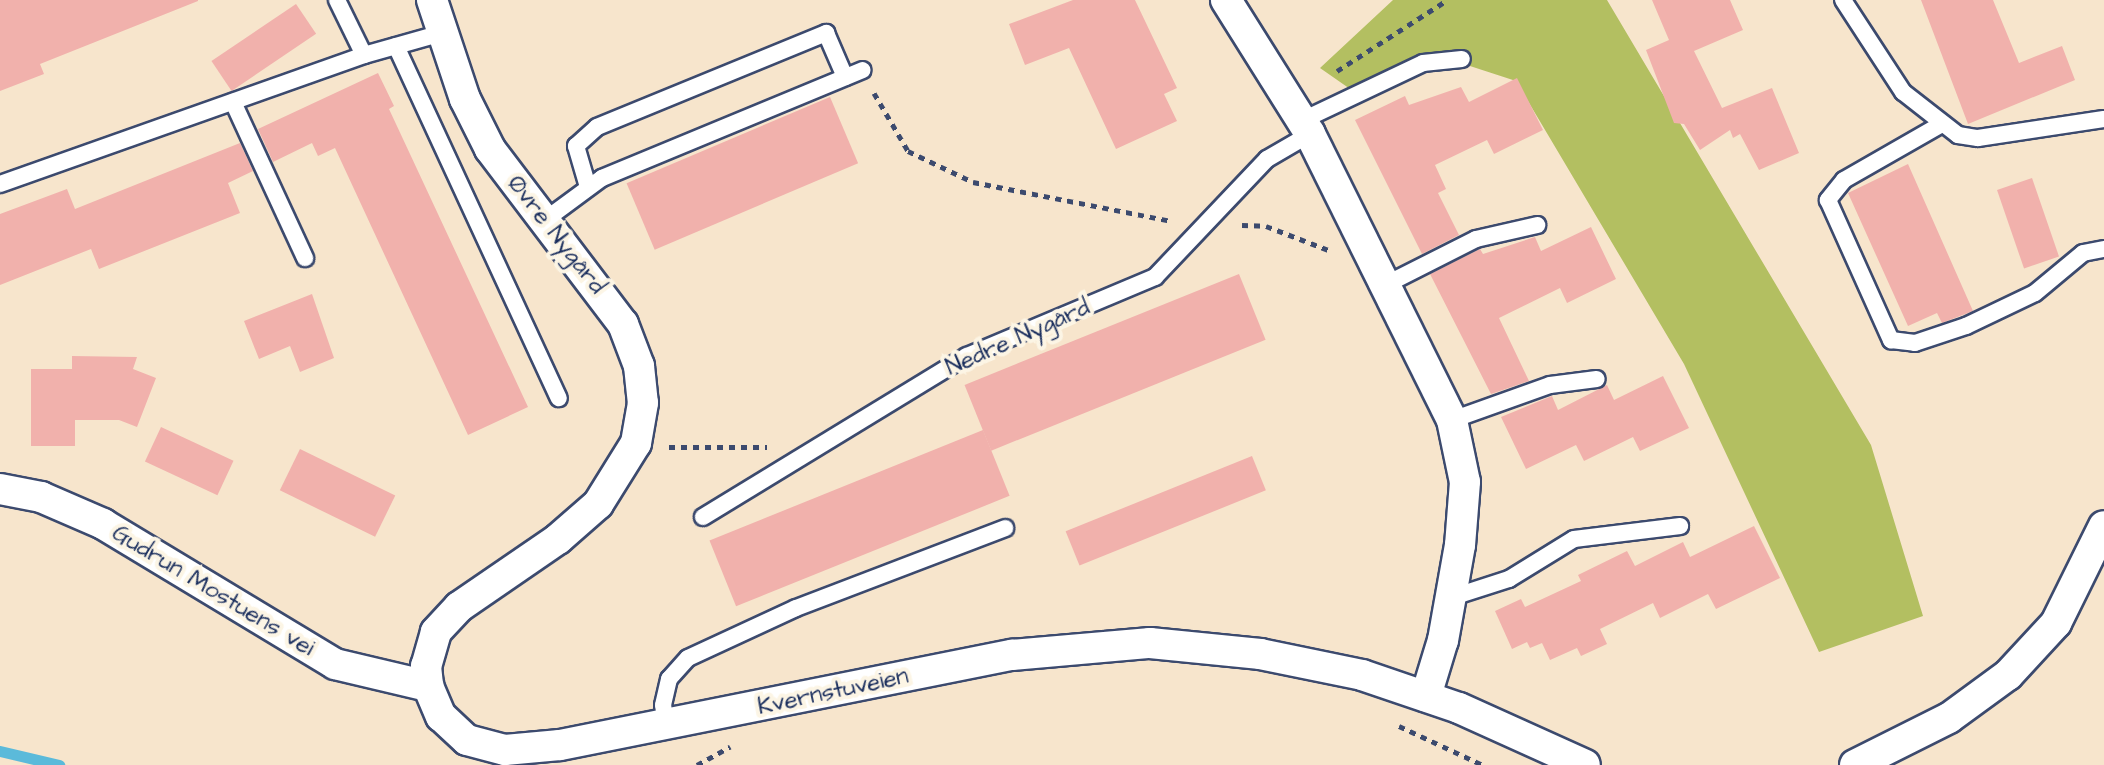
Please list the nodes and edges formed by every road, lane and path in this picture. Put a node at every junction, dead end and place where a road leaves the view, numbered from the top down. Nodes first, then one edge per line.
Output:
1 (337, 0) edge
2 (432, 0) edge
3 (1226, 0) edge
4 (1447, 0) edge
5 (1843, 0) edge
6 (442, 33) junction
7 (396, 46) junction
8 (364, 55) junction
9 (1462, 59) dead end
10 (863, 70) dead end
11 (845, 77) junction
12 (233, 102) junction
13 (885, 114) dead end
14 (1302, 118) junction
15 (2104, 119) edge
16 (1940, 125) junction
17 (0, 184) edge
18 (588, 187) junction
19 (545, 220) junction
20 (1229, 224) dead end
21 (1537, 225) dead end
22 (1204, 228) junction
23 (2104, 249) edge
24 (1336, 253) dead end
25 (305, 258) dead end
26 (1387, 284) junction
27 (1597, 379) dead end
28 (559, 398) dead end
29 (1452, 420) junction
30 (636, 443) junction
31 (810, 451) junction
32 (0, 489) edge
33 (703, 517) dead end
34 (1680, 526) dead end
35 (2104, 526) edge
36 (1005, 528) dead end
37 (1453, 597) junction
38 (428, 686) junction
39 (1426, 696) junction
40 (666, 726) junction
41 (1585, 765) edge
42 (1855, 765) edge

1 - 8 lane
2 - 6 street, Øvre Nygård
3 - 14 street
4 - 14 path
5 - 16 lane
6 - 7 lane
6 - 19 street, Øvre Nygård
7 - 8 lane
7 - 28 lane
8 - 12 lane
9 - 14 lane, Nedre Nygård
10 - 11 lane
11 - 18 lane
11 - 18 lane
12 - 17 lane
12 - 25 lane
13 - 22 path
14 - 22 lane, Nedre Nygård
14 - 26 street
15 - 16 lane
16 - 23 lane
18 - 19 lane
19 - 30 street, Øvre Nygård
20 - 24 path
21 - 26 lane
22 - 31 lane, Nedre Nygård
26 - 29 street
27 - 29 lane
29 - 37 street
30 - 31 path
30 - 38 street
31 - 33 lane, Nedre Nygård
32 - 38 street, Gudrun Mostuens vei
34 - 37 lane
35 - 42 street
36 - 40 lane
37 - 39 street
38 - 40 street, Kvernstuveien
39 - 40 street, Kvernstuveien
39 - 41 street, Kvernstuveien

